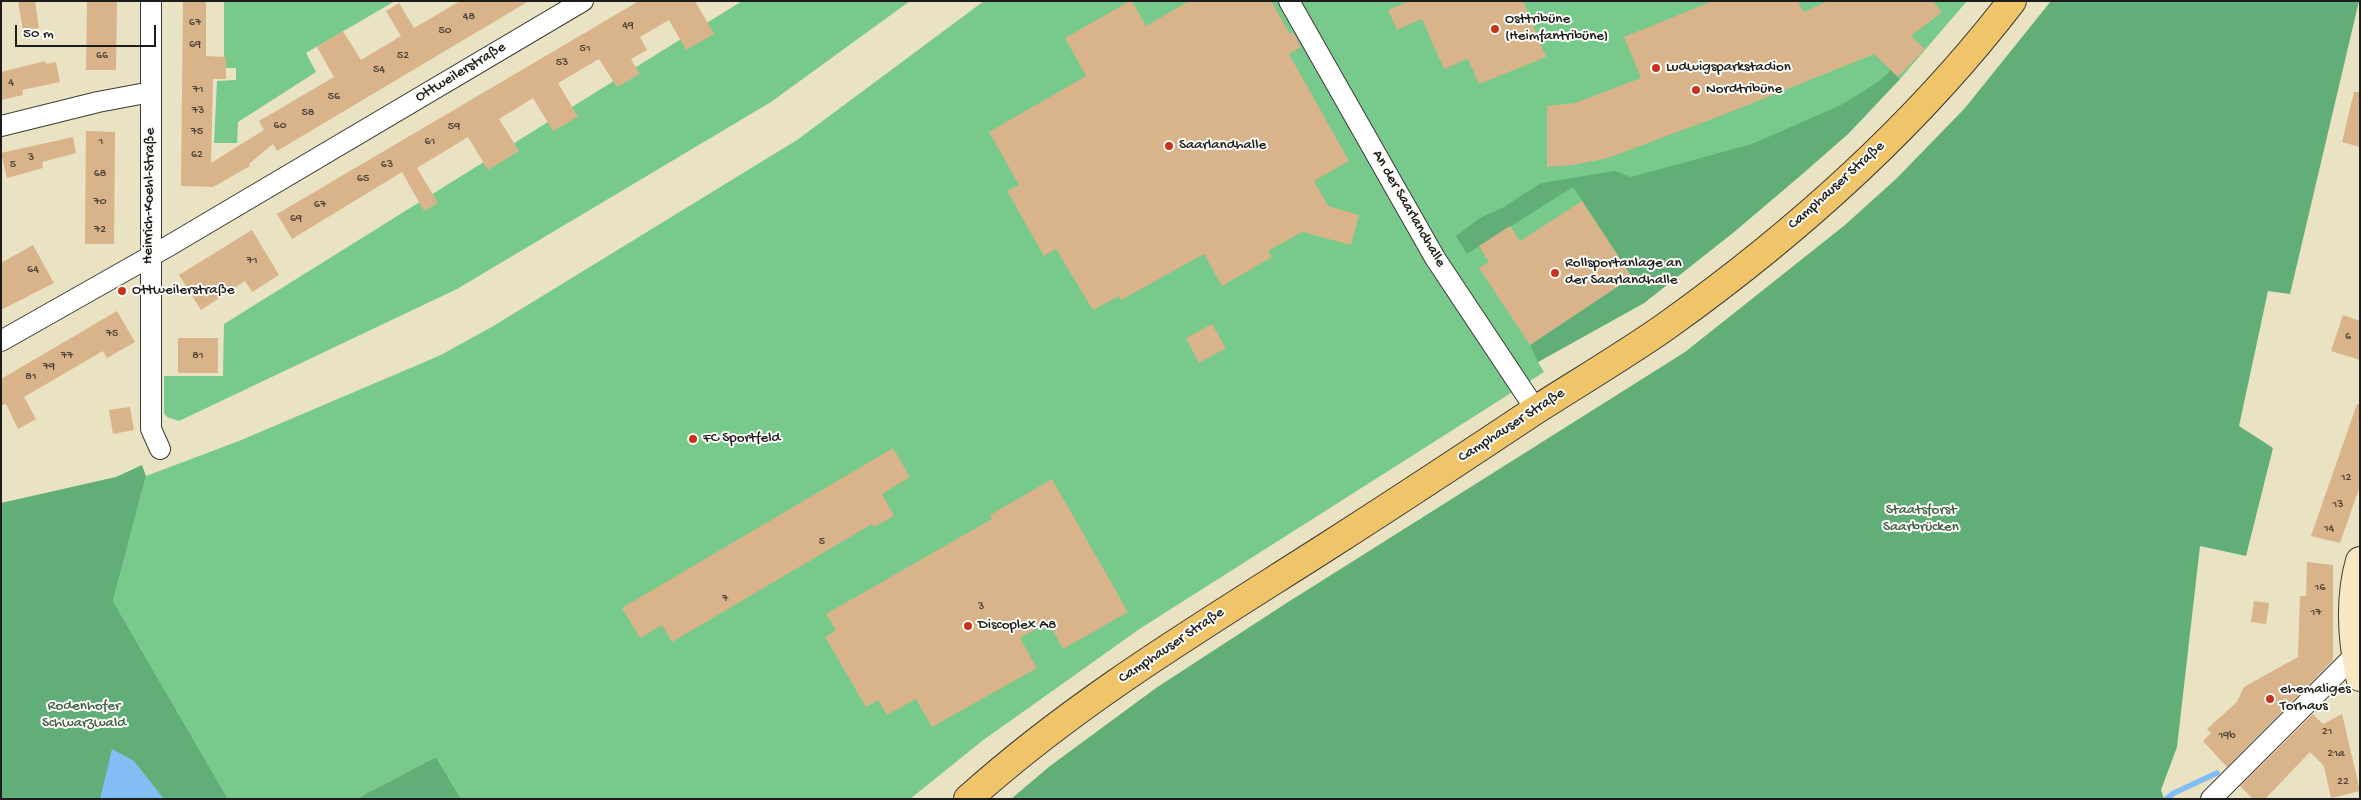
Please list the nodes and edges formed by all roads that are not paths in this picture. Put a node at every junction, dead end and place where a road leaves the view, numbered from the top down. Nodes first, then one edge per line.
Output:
1 (151, 1) edge
2 (583, 1) edge
3 (1290, 1) edge
4 (2012, 1) edge
5 (151, 92) junction
6 (1, 126) edge
7 (150, 257) junction
8 (1, 340) edge
9 (1536, 410) junction
10 (160, 449) dead end
11 (2360, 561) edge
12 (2358, 666) edge
13 (968, 799) edge
14 (2211, 799) edge

1 - 5 street, Heinrich-Koehl-Straße
2 - 7 street, Ottweilerstraße
3 - 9 street, An der Saarlandhalle
4 - 9 main road, Camphauser Straße
5 - 6 street
5 - 7 street, Heinrich-Koehl-Straße
7 - 8 street, Ottweilerstraße
7 - 10 street, Heinrich-Koehl-Straße
9 - 13 main road, Camphauser Straße
11 - 12 main road
12 - 14 street

